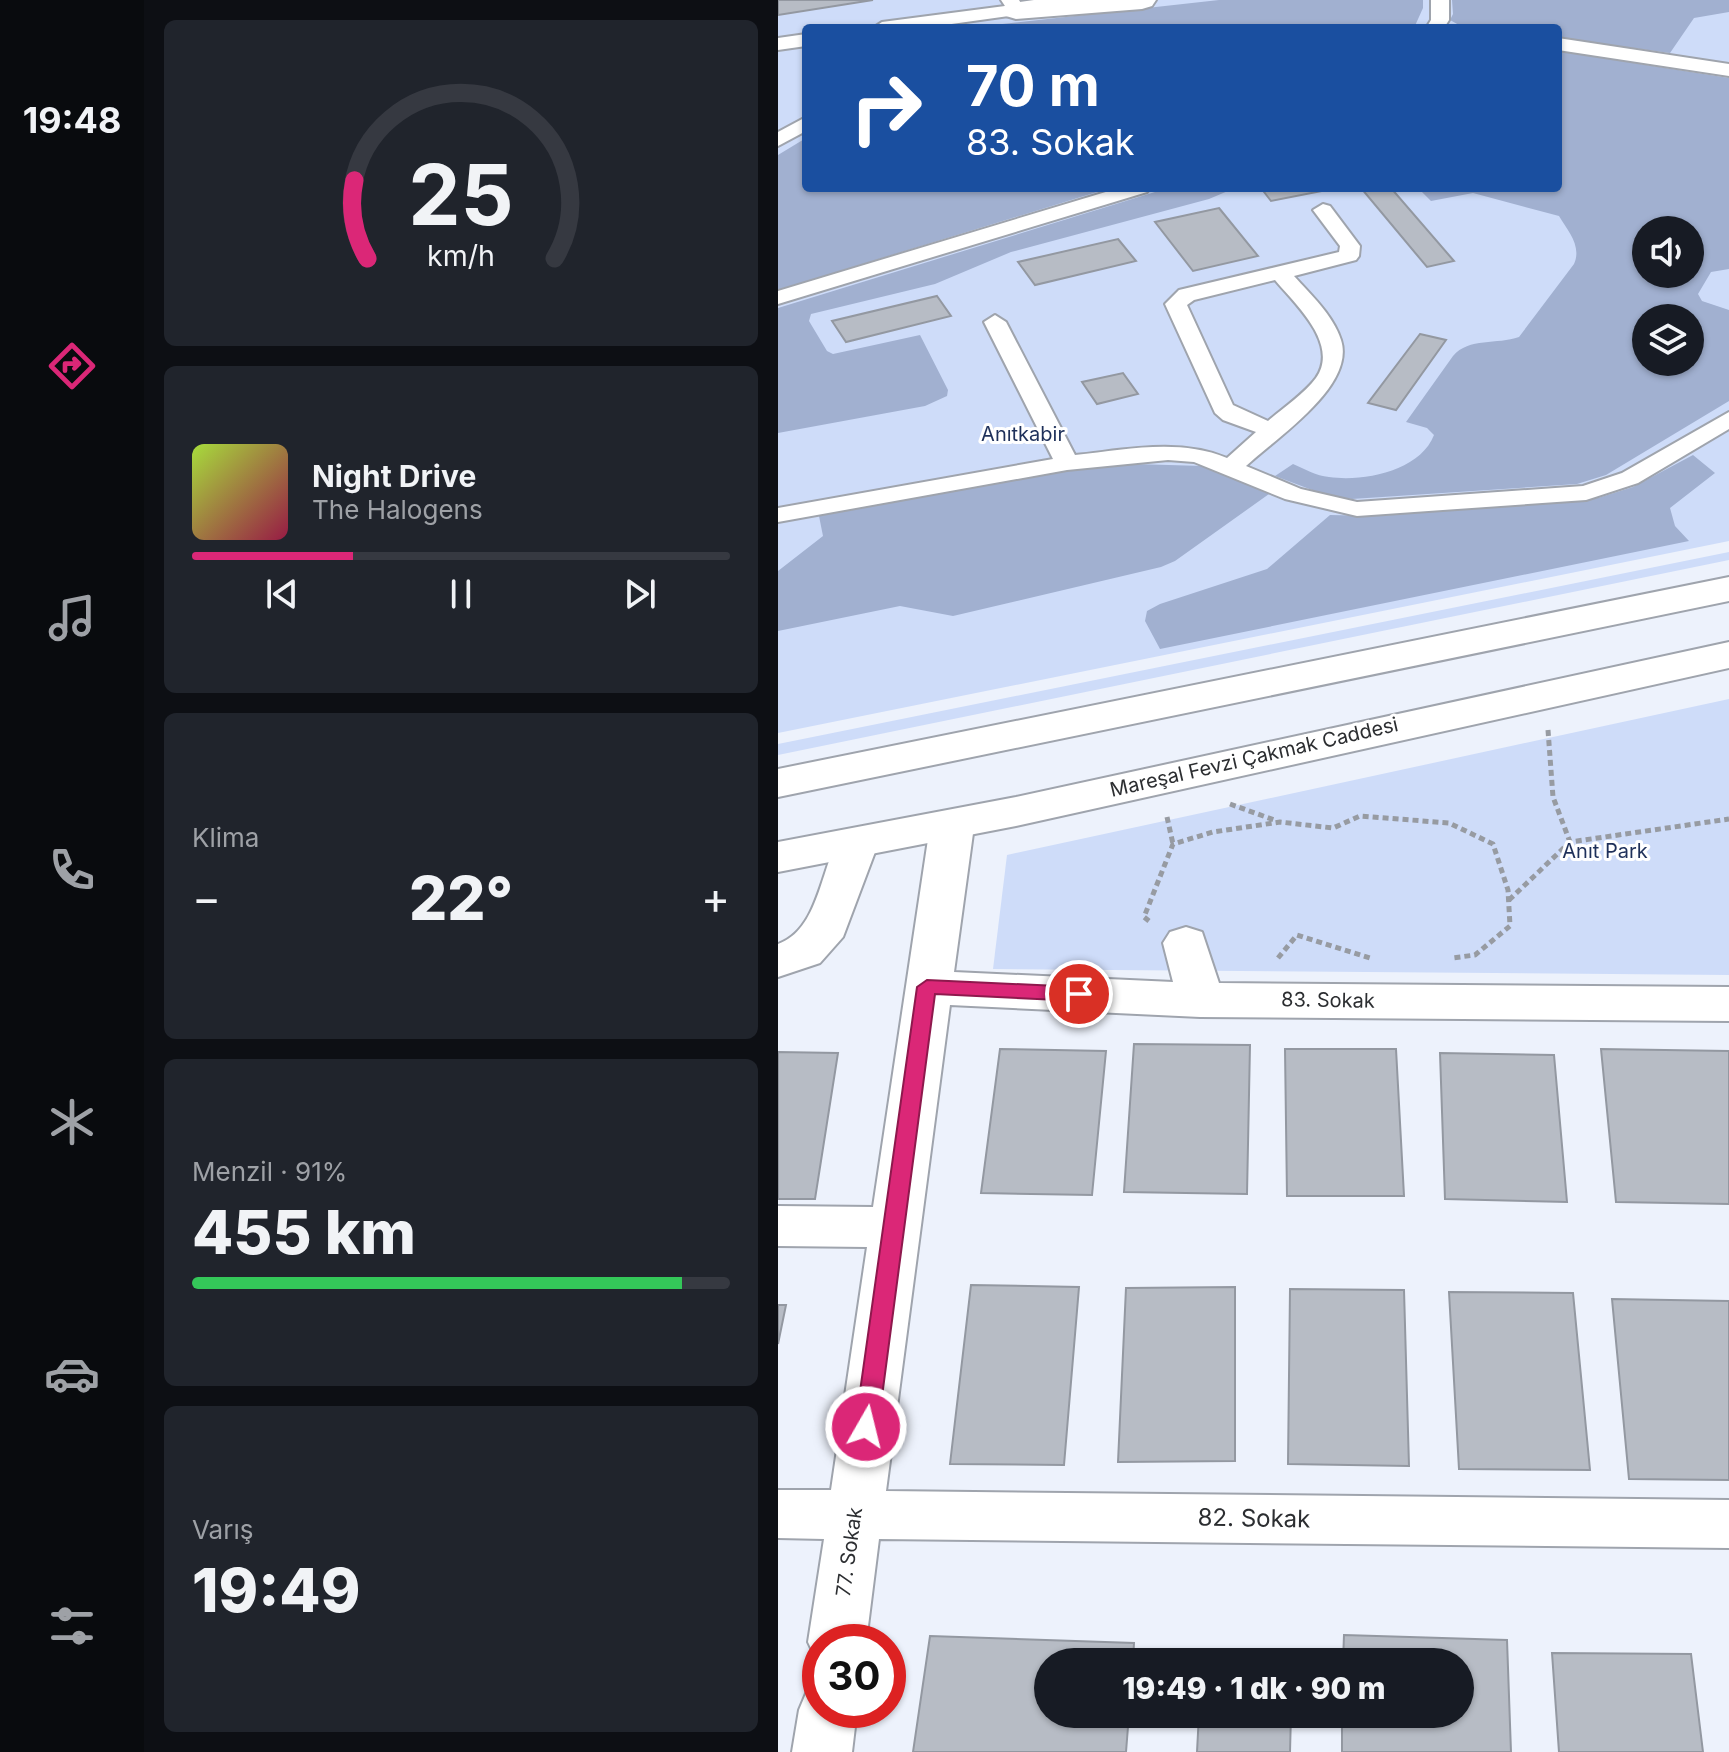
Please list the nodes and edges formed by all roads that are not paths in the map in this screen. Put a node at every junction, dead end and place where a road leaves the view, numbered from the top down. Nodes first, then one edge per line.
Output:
1 (1142, 0) edge
2 (1440, 0) edge
3 (1013, 5) edge
4 (952, 22) edge
5 (929, 24) edge
6 (1438, 24) edge
7 (802, 41) edge
8 (778, 44) edge
9 (1562, 45) edge
10 (1729, 70) edge
11 (802, 125) edge
12 (778, 140) edge
13 (1127, 192) edge
14 (1323, 210) dead end
15 (1281, 274) junction
16 (778, 298) edge
17 (995, 322) dead end
18 (1729, 419) edge
19 (1272, 430) junction
20 (1067, 463) junction
21 (1232, 466) junction
22 (778, 515) edge
23 (1729, 589) edge
24 (1729, 655) edge
25 (778, 783) edge
26 (952, 826) junction
27 (856, 844) junction
28 (778, 857) edge
29 (1186, 943) road end
30 (778, 961) edge
31 (927, 987) junction
32 (1200, 1000) junction
33 (1729, 1004) edge
34 (778, 1226) edge
35 (894, 1227) junction
36 (855, 1513) junction
37 (778, 1514) edge
38 (1729, 1524) edge
39 (840, 1624) edge
40 (825, 1728) edge
41 (822, 1752) edge

1 - 3 street
2 - 6 lane
3 - 4 lane
4 - 5 lane
7 - 8 lane
9 - 10 lane
11 - 12 lane
13 - 16 lane
14 - 15 lane
15 - 19 lane
15 - 19 lane
17 - 20 lane
18 - 21 lane
19 - 21 lane
20 - 21 lane
20 - 22 lane
23 - 25 street
24 - 26 street, Mareşal Fevzi Çakmak Caddesi
26 - 27 street, Mareşal Fevzi Çakmak Caddesi
26 - 31 street, 77. Sokak
27 - 28 street, Mareşal Fevzi Çakmak Caddesi
27 - 30 street
29 - 32 street
31 - 32 street, 83. Sokak
31 - 35 street, 77. Sokak
32 - 33 street, 83. Sokak
34 - 35 street
35 - 36 street, 77. Sokak
36 - 37 street, 82. Sokak
36 - 38 street, 82. Sokak
36 - 39 street, 77. Sokak
40 - 41 street

